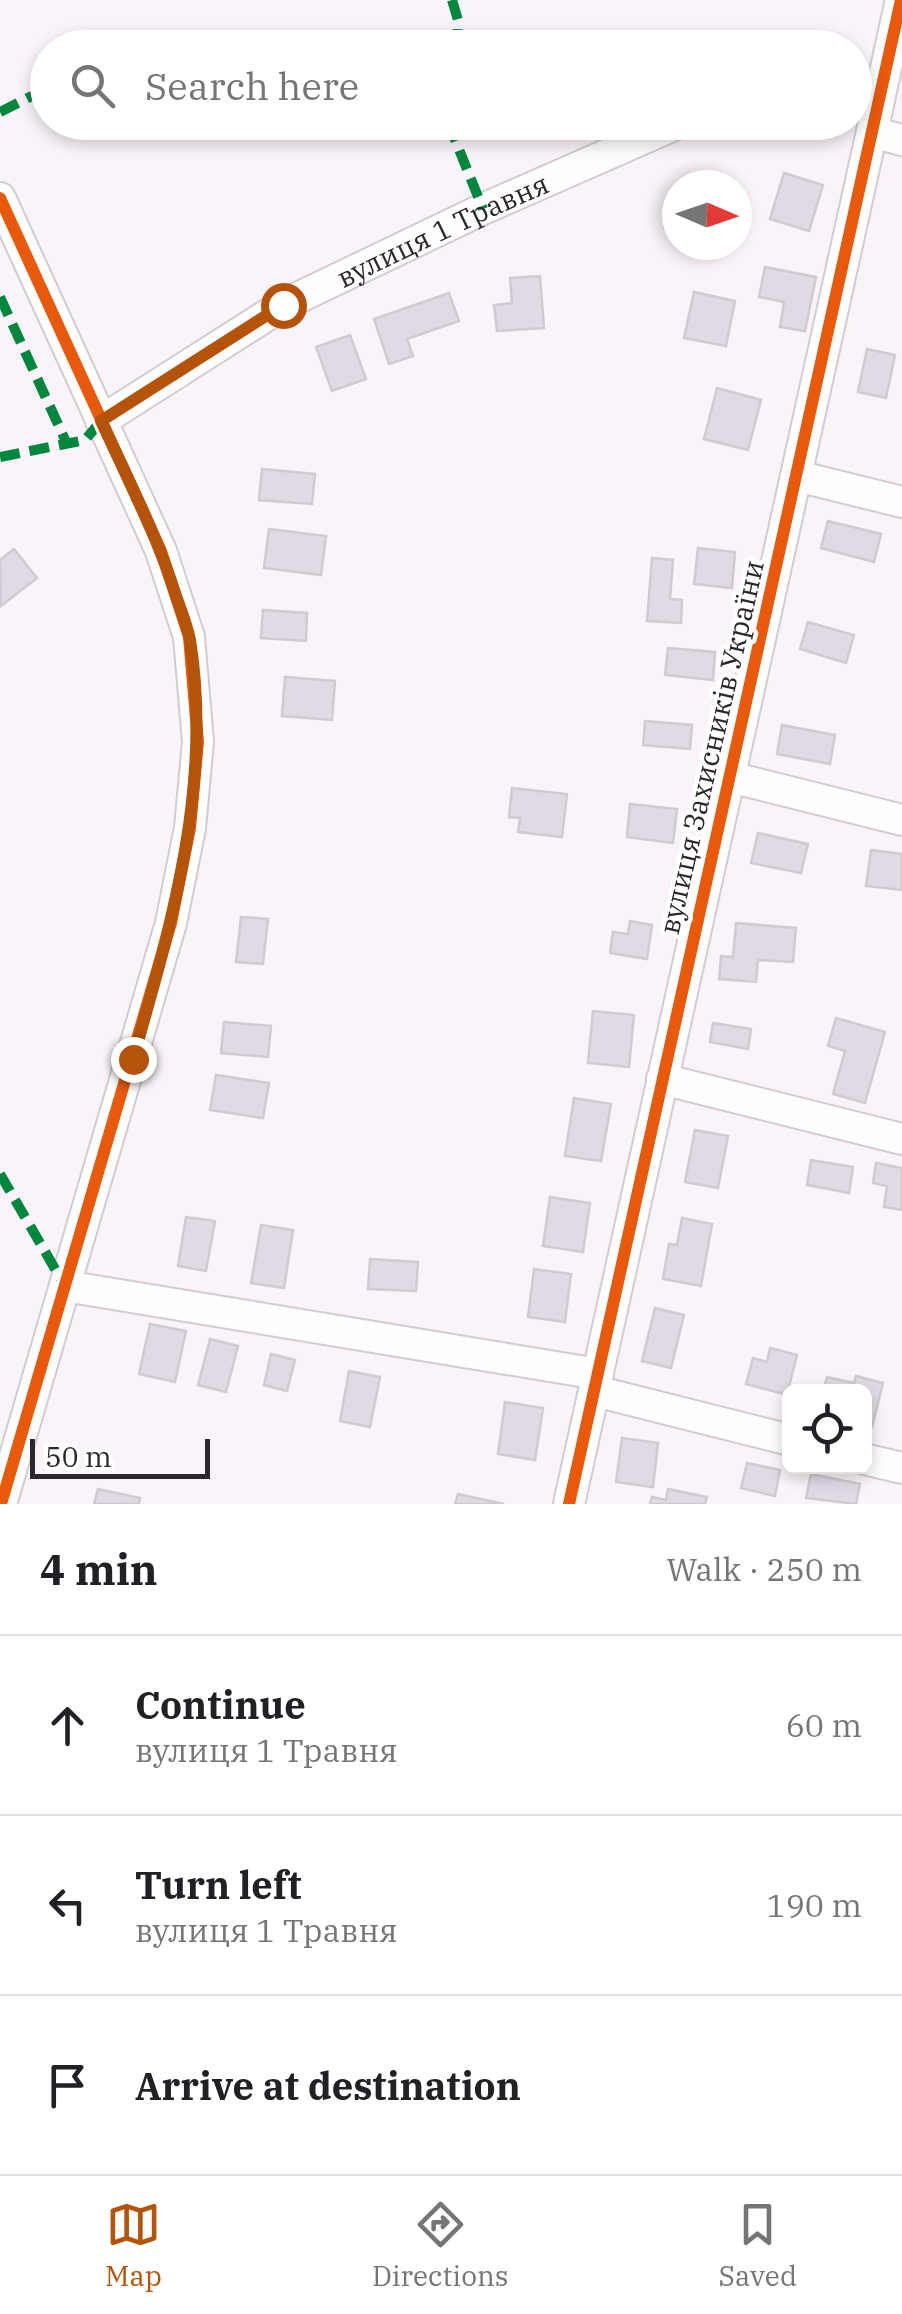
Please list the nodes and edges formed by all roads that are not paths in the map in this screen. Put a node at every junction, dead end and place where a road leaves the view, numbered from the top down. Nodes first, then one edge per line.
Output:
1 (902, 0) edge
2 (872, 85) edge
3 (872, 132) edge
4 (640, 140) edge
5 (870, 140) edge
6 (902, 140) edge
7 (0, 198) edge
8 (101, 421) junction
9 (797, 476) junction
10 (902, 502) edge
11 (730, 777) junction
12 (902, 820) edge
13 (662, 1079) junction
14 (902, 1139) edge
15 (65, 1286) junction
16 (596, 1383) junction
17 (782, 1438) edge
18 (872, 1461) edge
19 (902, 1468) edge
20 (0, 1504) edge
21 (569, 1504) edge

1 - 2 street
3 - 6 street
4 - 8 street, вулиця 1 Травня
5 - 9 street, вулиця Захисників України
7 - 8 street
8 - 15 street
9 - 10 street
9 - 11 street, вулиця Захисників України
11 - 12 street
11 - 13 street, вулиця Захисників України
13 - 14 street
13 - 16 street, вулиця Захисників України
15 - 16 street
15 - 20 street
16 - 17 street
16 - 21 street, вулиця Захисників України
18 - 19 street

